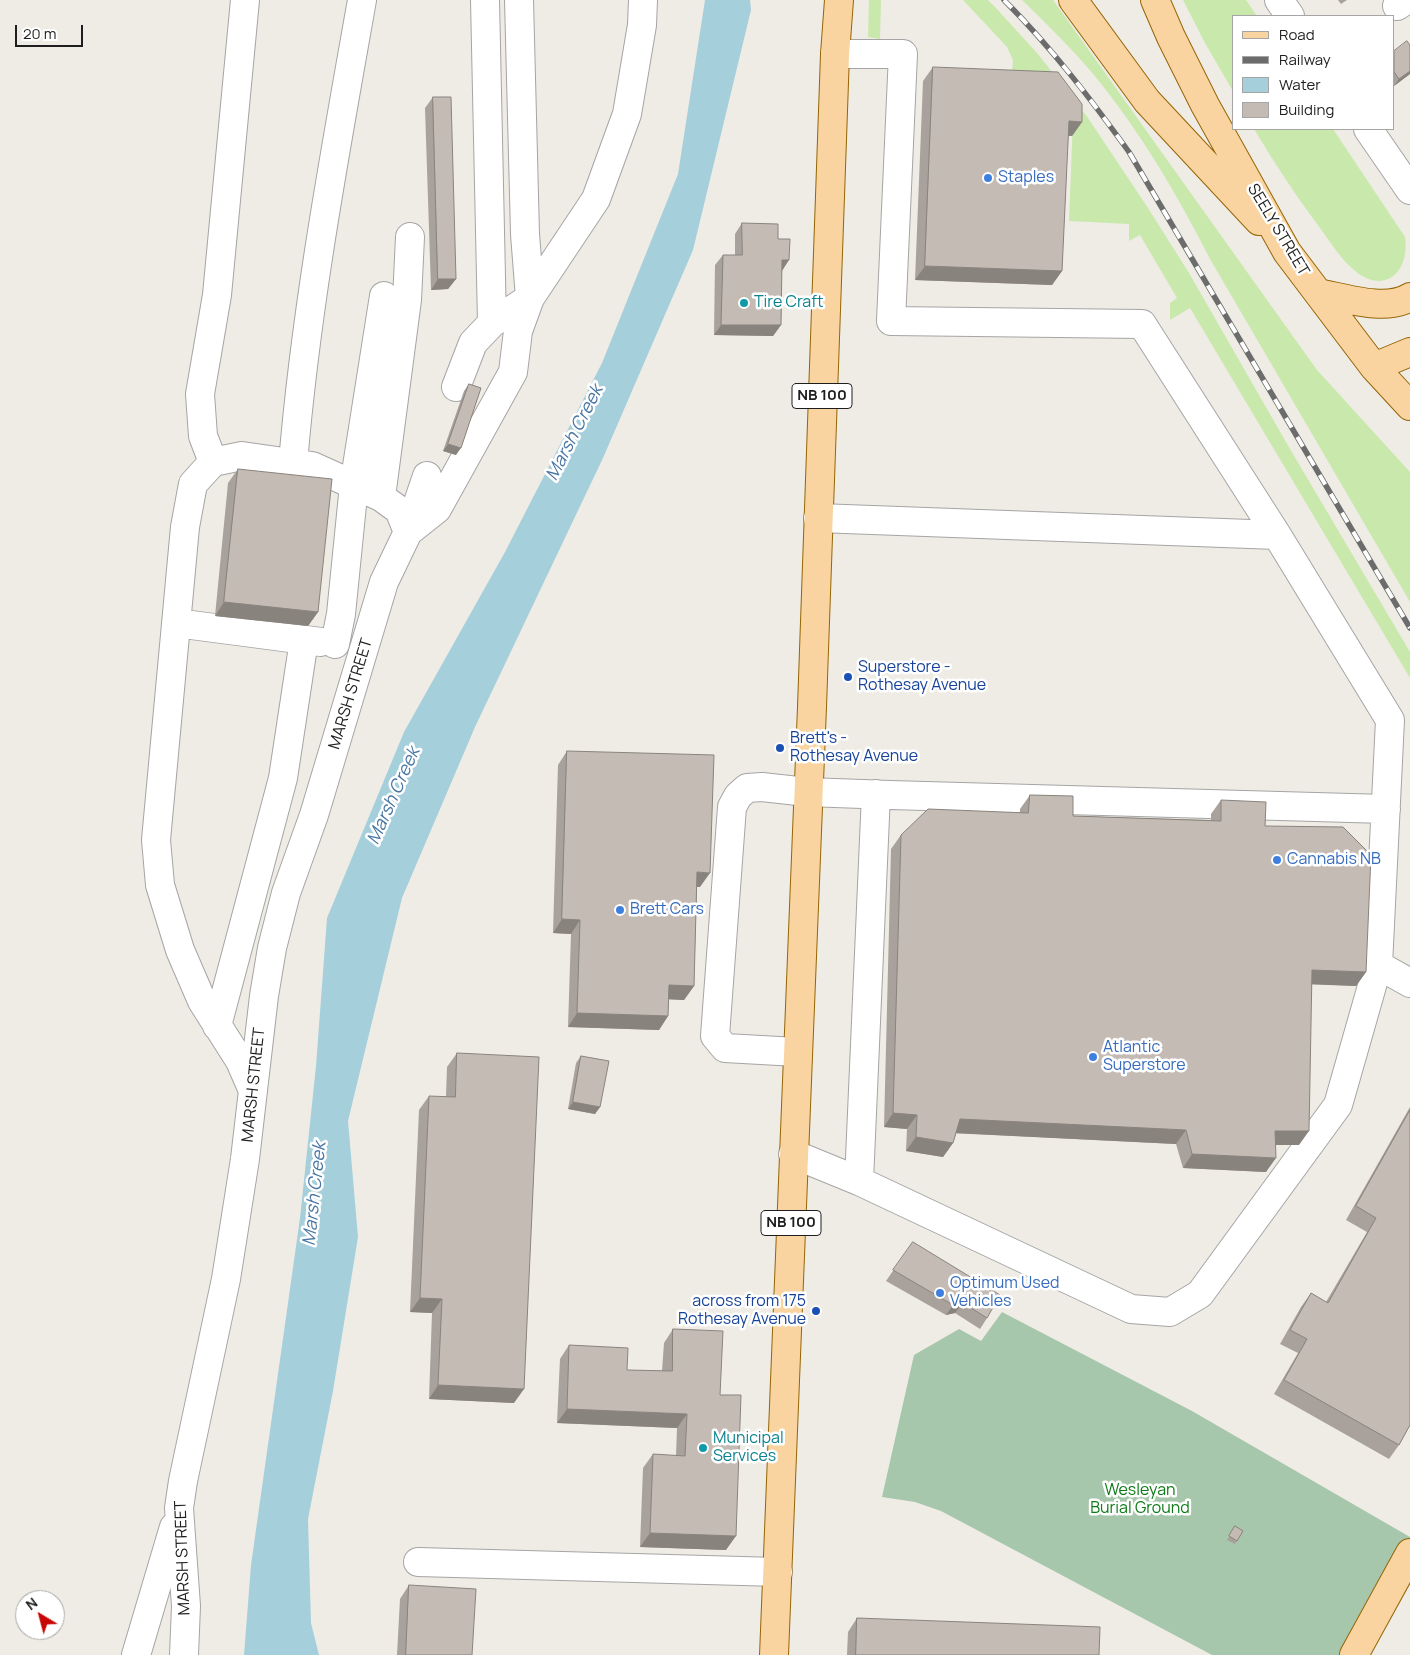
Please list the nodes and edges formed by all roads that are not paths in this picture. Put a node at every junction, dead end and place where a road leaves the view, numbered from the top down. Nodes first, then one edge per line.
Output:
1 (245, 0) edge
2 (362, 0) edge
3 (485, 0) edge
4 (518, 0) edge
5 (642, 0) edge
6 (839, 0) edge
7 (1073, 0) edge
8 (1149, 0) edge
9 (1155, 0) edge
10 (1279, 0) edge
11 (1289, 15) edge
12 (1171, 37) junction
13 (835, 54) junction
14 (1369, 130) edge
15 (1410, 190) edge
16 (410, 237) dead end
17 (1287, 252) junction
18 (1318, 293) junction
19 (384, 296) dead end
20 (1410, 297) edge
21 (530, 298) junction
22 (492, 323) junction
23 (1410, 352) edge
24 (1374, 367) junction
25 (456, 387) dead end
26 (1410, 406) edge
27 (213, 462) junction
28 (293, 463) junction
29 (427, 476) dead end
30 (354, 485) junction
31 (381, 497) junction
32 (818, 518) junction
33 (408, 532) junction
34 (1277, 535) junction
35 (176, 623) junction
36 (304, 640) junction
37 (335, 644) junction
38 (362, 655) junction
39 (807, 792) junction
40 (876, 794) junction
41 (1386, 809) junction
42 (1378, 966) junction
43 (1410, 983) edge
44 (218, 1026) junction
45 (797, 1052) junction
46 (253, 1091) junction
47 (794, 1154) junction
48 (859, 1181) junction
49 (179, 1508) junction
50 (1410, 1553) edge
51 (418, 1562) dead end
52 (778, 1572) junction
53 (136, 1655) edge
54 (184, 1655) edge
55 (774, 1655) edge
56 (1354, 1655) edge

1 - 27 street
2 - 28 street
3 - 22 street
4 - 21 street
5 - 21 street
6 - 13 main road, NB 100
7 - 17 main road
8 - 12 main road, SEELY STREET
9 - 12 main road, SEELY STREET
10 - 11 street
12 - 17 main road, SEELY STREET
13 - 32 main road, NB 100
13 - 34 street
14 - 15 street
16 - 31 street
17 - 18 main road, SEELY STREET
18 - 20 main road
18 - 24 main road, SEELY STREET
19 - 30 street
21 - 22 street
21 - 33 street
22 - 25 street
23 - 24 main road
24 - 26 main road, SEELY STREET
27 - 28 street
27 - 35 street
28 - 30 street
29 - 33 street, MARSH STREET
30 - 31 street
30 - 37 street
31 - 33 street
32 - 34 street
32 - 39 main road, NB 100
33 - 38 street, MARSH STREET
34 - 41 street
35 - 36 street
35 - 44 street
36 - 37 street
36 - 44 street
37 - 38 street
38 - 46 street, MARSH STREET
39 - 40 street
39 - 45 main road, NB 100
39 - 45 street
40 - 41 street
40 - 48 street
41 - 42 street
42 - 43 street
42 - 48 street
44 - 46 street
45 - 47 main road, NB 100
46 - 49 street, MARSH STREET
47 - 48 street
47 - 52 main road, NB 100
49 - 53 street
49 - 54 street, MARSH STREET
50 - 56 main road
51 - 52 street
52 - 55 main road, NB 100

